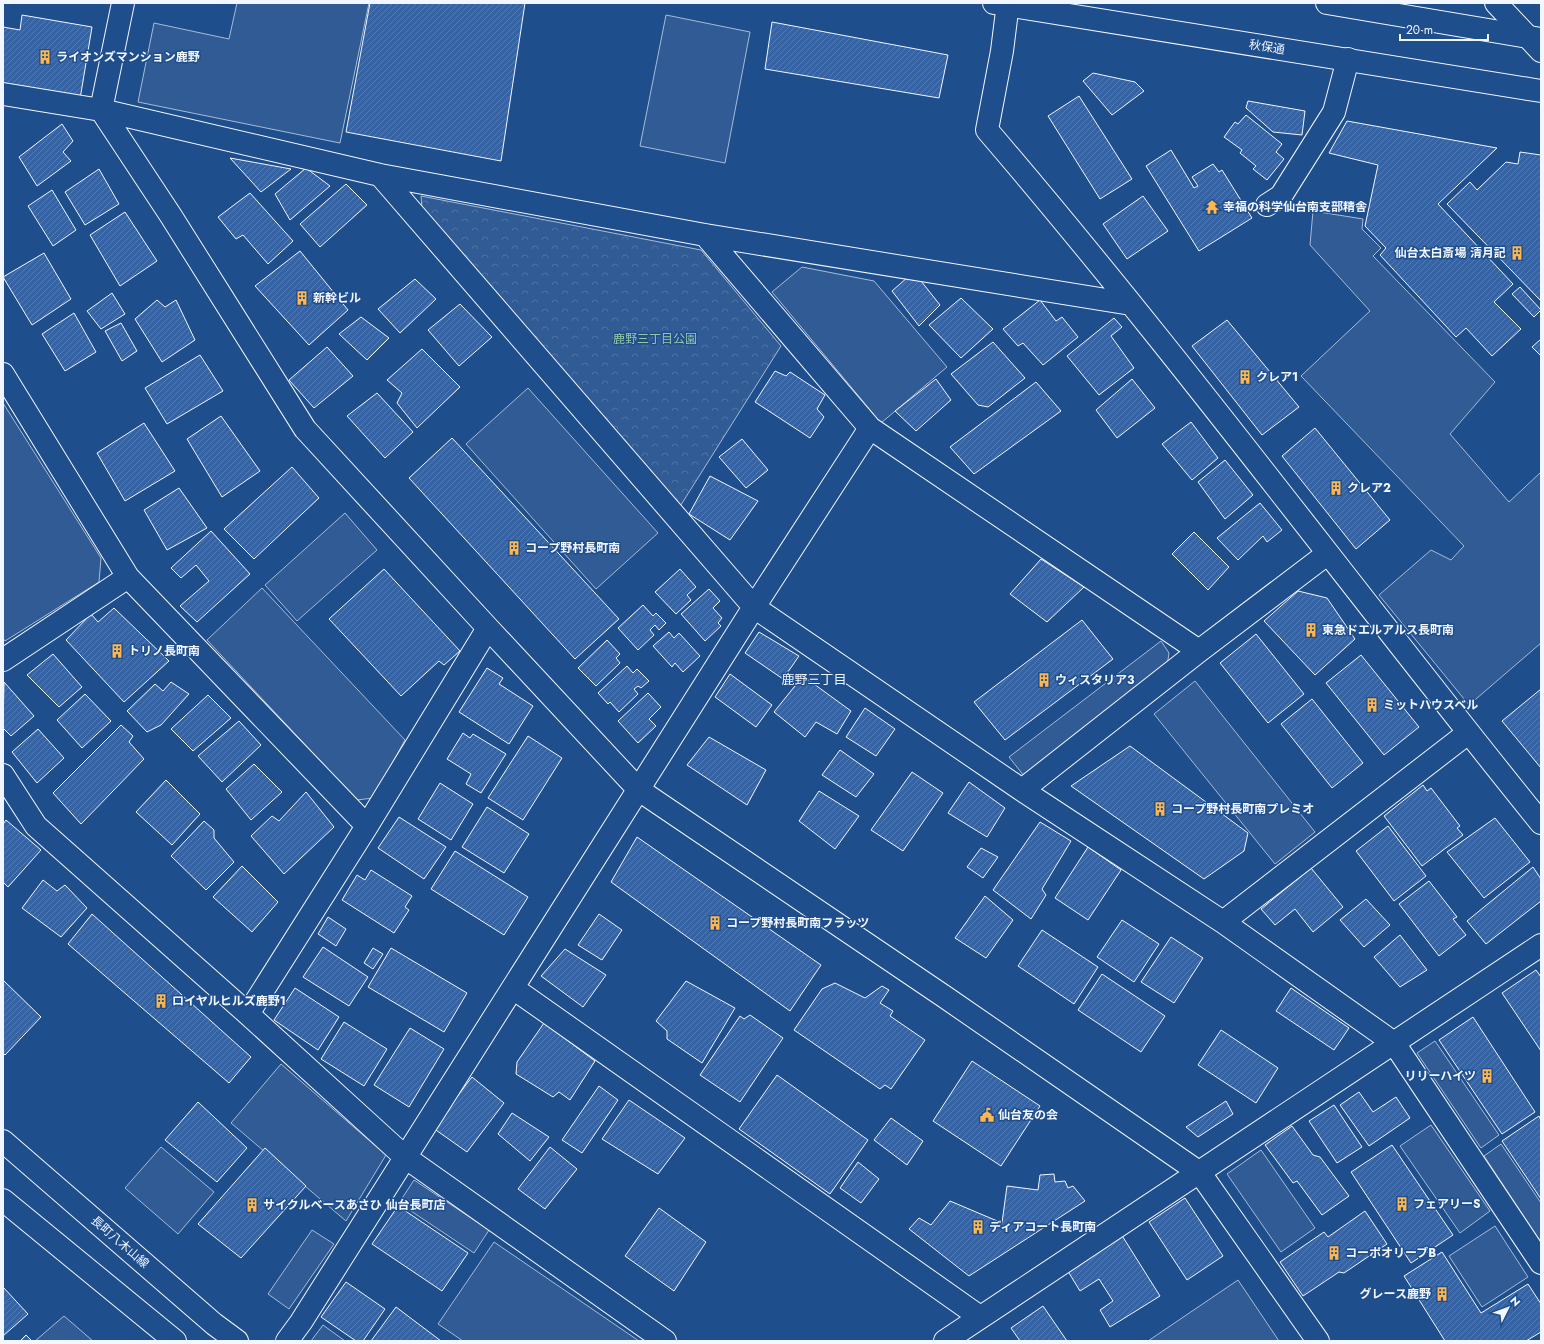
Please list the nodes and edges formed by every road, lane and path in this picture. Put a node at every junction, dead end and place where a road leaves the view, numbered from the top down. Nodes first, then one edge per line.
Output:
1 (123, 3) edge
2 (1327, 3) edge
3 (1496, 3) edge
4 (1003, 4) edge
5 (1536, 42) edge
6 (1348, 59) junction
7 (1541, 91) edge
8 (3, 94) edge
9 (101, 110) junction
10 (380, 175) junction
11 (1267, 205) dead end
12 (705, 235) junction
13 (1131, 304) junction
14 (3, 374) edge
15 (870, 428) junction
16 (1327, 554) junction
17 (128, 577) junction
18 (754, 608) junction
19 (488, 628) junction
20 (1198, 651) junction
21 (3, 660) edge
22 (1468, 733) junction
23 (3, 775) edge
24 (639, 790) junction
25 (1022, 790) junction
26 (1541, 823) edge
27 (367, 826) junction
28 (1223, 922) junction
29 (1541, 945) edge
30 (512, 988) junction
31 (248, 1014) junction
32 (1394, 1043) junction
33 (3, 1141) edge
34 (405, 1157) junction
35 (1200, 1173) junction
36 (3, 1200) edge
37 (1541, 1263) edge
38 (980, 1317) junction
39 (176, 1341) edge
40 (237, 1341) edge
41 (287, 1341) edge
42 (665, 1341) edge
43 (944, 1341) edge
44 (1318, 1341) edge

1 - 9 main road
2 - 5 main road
3 - 5 main road
4 - 6 main road, 秋保通
4 - 13 main road
6 - 7 main road, 秋保通
6 - 11 main road
8 - 9 main road
9 - 10 main road
9 - 19 main road
10 - 12 main road
10 - 18 main road
12 - 13 main road
12 - 15 main road
13 - 16 main road
14 - 17 main road
15 - 18 main road
15 - 20 main road
16 - 20 main road
16 - 22 main road
17 - 21 main road
17 - 27 main road
18 - 24 main road
18 - 25 main road
19 - 24 main road
19 - 27 main road
20 - 25 main road
22 - 26 main road
22 - 28 main road
23 - 31 main road
24 - 30 main road
24 - 35 main road
25 - 28 main road
27 - 31 main road
28 - 32 main road
29 - 32 main road
30 - 34 main road
30 - 38 main road
31 - 34 main road
32 - 35 main road
32 - 37 main road
33 - 40 main road, 長町八木山線
34 - 41 main road
34 - 42 main road
35 - 38 main road
35 - 44 main road
36 - 39 main road
38 - 43 main road

